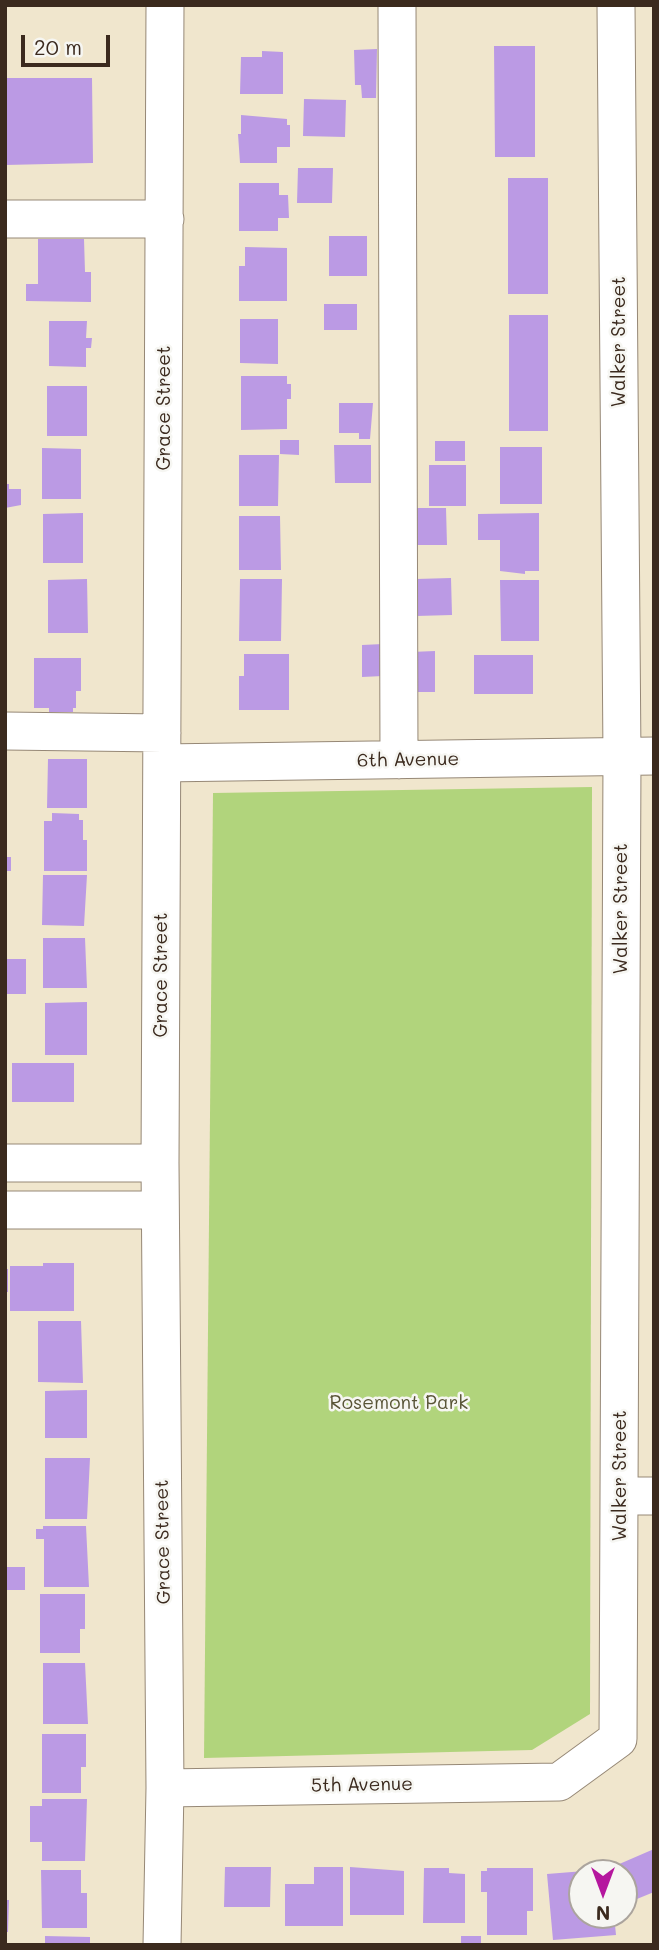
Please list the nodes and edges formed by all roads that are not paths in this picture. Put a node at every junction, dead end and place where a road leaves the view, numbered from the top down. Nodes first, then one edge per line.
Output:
1 (165, 5) edge
2 (397, 5) edge
3 (616, 5) edge
4 (5, 219) edge
5 (165, 219) junction
6 (5, 731) edge
7 (162, 748) junction
8 (638, 757) edge
9 (399, 760) junction
10 (5, 1163) edge
11 (160, 1163) junction
12 (5, 1210) edge
13 (160, 1210) junction
14 (637, 1496) edge
15 (559, 1782) joint
16 (165, 1788) junction
17 (162, 1945) edge

1 - 5 street, Grace Street
2 - 9 street
3 - 8 street, Walker Street
4 - 5 street
5 - 7 street, Grace Street
6 - 7 street, 6th Avenue
7 - 9 street, 6th Avenue
7 - 11 street, Grace Street
8 - 9 street, 6th Avenue
8 - 14 street, Walker Street
10 - 11 street
11 - 13 street, Grace Street
12 - 13 street
13 - 16 street, Grace Street
14 - 15 street, Walker Street
15 - 16 street, 5th Avenue
16 - 17 street, Grace Street

